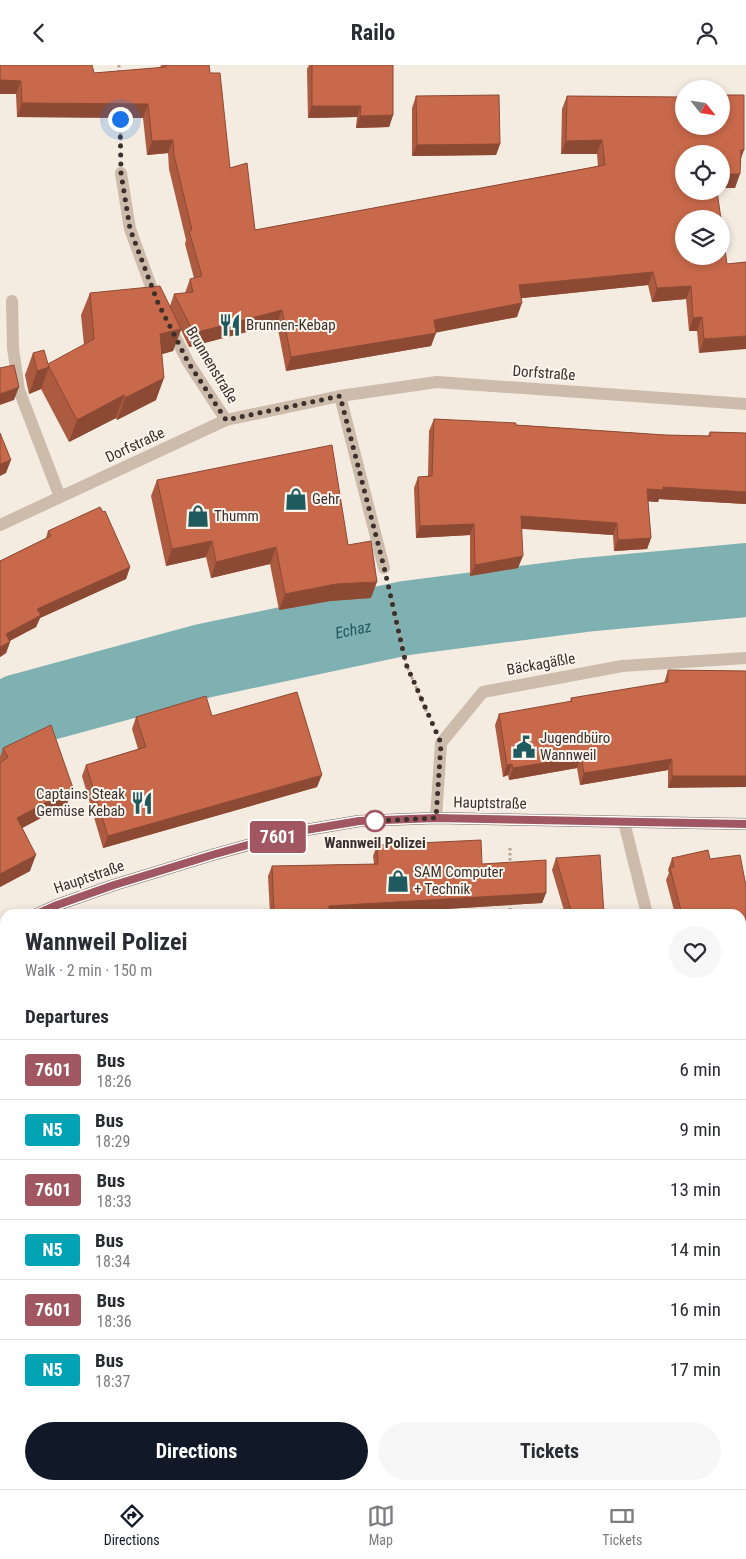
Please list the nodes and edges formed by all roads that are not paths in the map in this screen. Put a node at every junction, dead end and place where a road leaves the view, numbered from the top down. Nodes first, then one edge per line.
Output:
1 (121, 173) road end
2 (12, 301) dead end
3 (340, 396) junction
4 (746, 404) edge
5 (226, 420) junction
6 (60, 497) junction
7 (0, 525) edge
8 (384, 567) road end
9 (746, 658) edge
10 (436, 818) junction
11 (624, 822) junction
12 (746, 824) edge
13 (48, 909) edge
14 (646, 909) edge

1 - 5 street, Brunnenstraße
2 - 6 street
3 - 4 street, Dorfstraße
3 - 5 street, Dorfstraße
3 - 8 street
5 - 6 street, Dorfstraße
6 - 7 street, Dorfstraße
9 - 10 street, Bäckagäßle
10 - 11 main road, Hauptstraße
10 - 13 main road, Hauptstraße
11 - 12 main road, Hauptstraße
11 - 14 street

